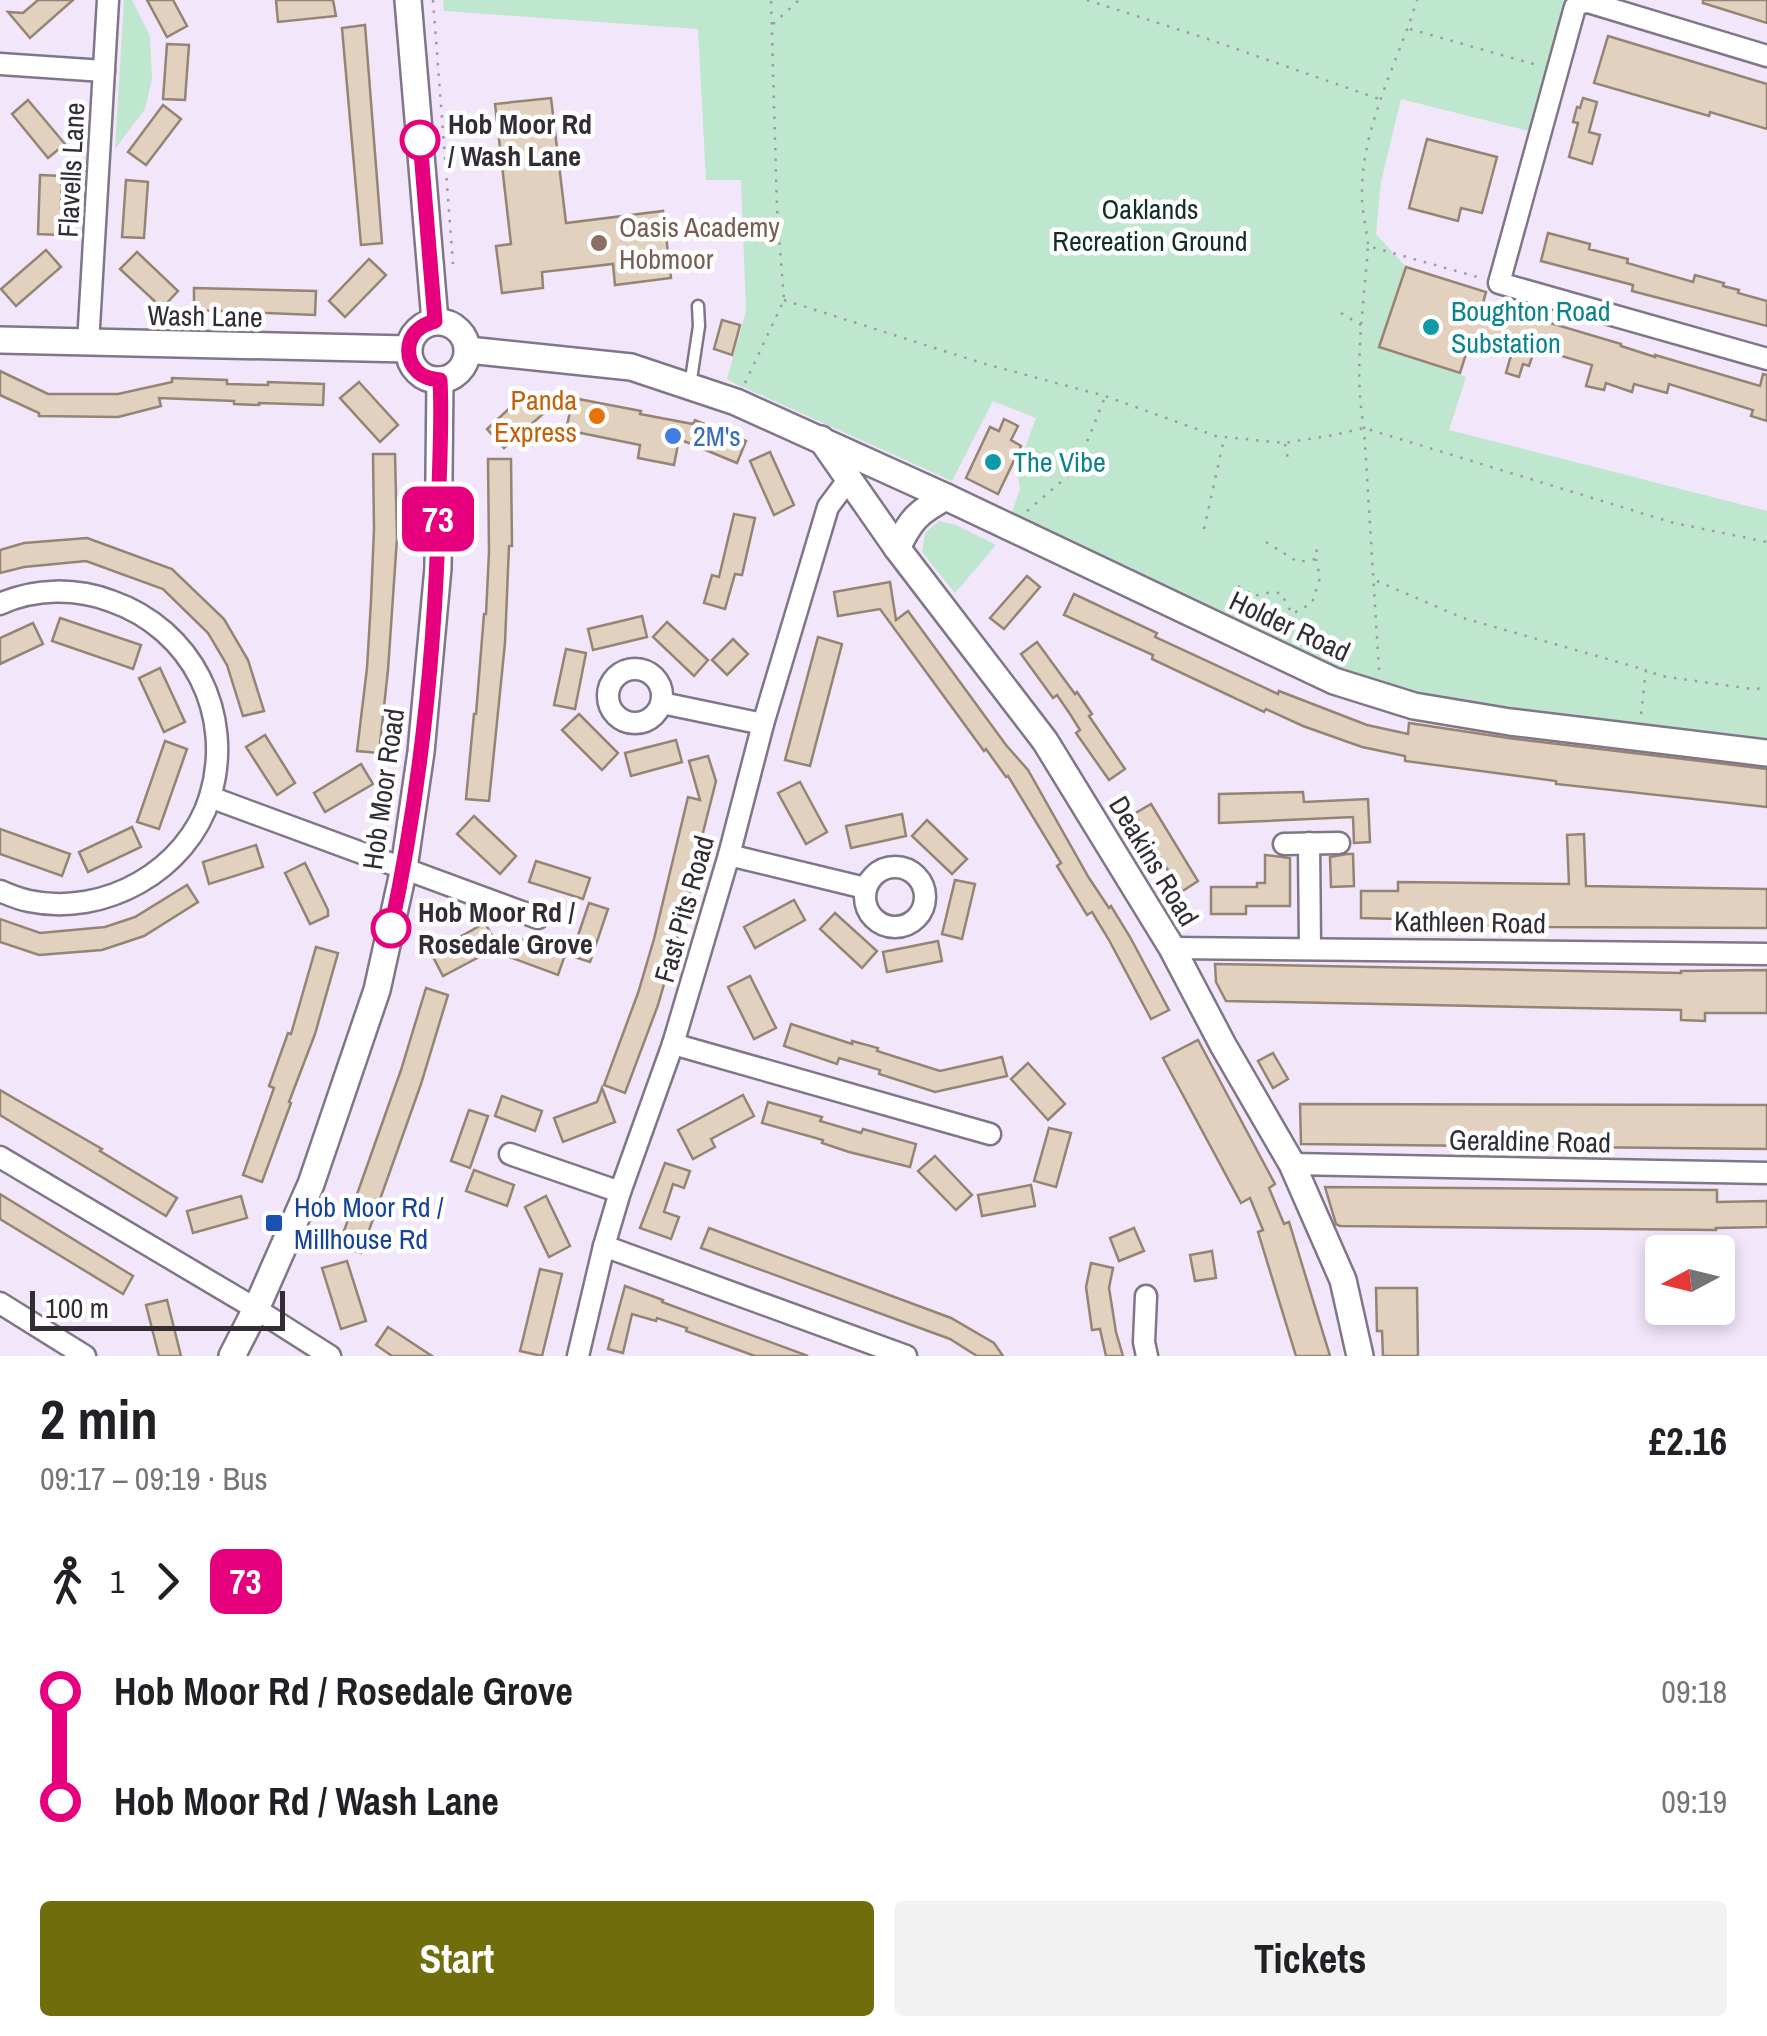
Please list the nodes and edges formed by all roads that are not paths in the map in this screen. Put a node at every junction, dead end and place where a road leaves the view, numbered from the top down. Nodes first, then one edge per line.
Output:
1 (108, 0) edge
2 (408, 0) edge
3 (1588, 2) edge
4 (1767, 56) edge
5 (0, 64) edge
6 (104, 71) junction
7 (698, 306) dead end
8 (446, 318) junction
9 (0, 340) edge
10 (88, 344) junction
11 (408, 350) junction
12 (474, 351) junction
13 (1767, 359) edge
14 (440, 380) junction
15 (690, 386) junction
16 (821, 439) junction
17 (848, 480) junction
18 (946, 496) junction
19 (897, 548) junction
20 (0, 604) edge
21 (662, 702) dead end
22 (763, 724) junction
23 (1767, 752) edge
24 (210, 798) junction
25 (1309, 843) junction
26 (1339, 843) dead end
27 (1284, 844) dead end
28 (730, 855) junction
29 (404, 868) junction
30 (865, 888) dead end
31 (0, 891) edge
32 (538, 918) dead end
33 (1172, 948) junction
34 (1310, 948) junction
35 (1767, 954) edge
36 (673, 1044) junction
37 (990, 1134) dead end
38 (510, 1154) dead end
39 (0, 1157) edge
40 (1292, 1164) junction
41 (1767, 1173) edge
42 (620, 1192) junction
43 (604, 1246) junction
44 (1146, 1296) dead end
45 (0, 1303) edge
46 (256, 1309) junction
47 (85, 1356) edge
48 (232, 1356) edge
49 (330, 1356) edge
50 (578, 1356) edge
51 (906, 1356) edge
52 (1147, 1356) edge
53 (1360, 1356) edge

1 - 6 street, Flavells Lane
2 - 8 street
3 - 4 street
3 - 13 street
5 - 6 street
6 - 10 street, Flavells Lane
7 - 15 lane
8 - 11 street
8 - 12 street
9 - 10 street, Wash Lane
10 - 11 street, Wash Lane
11 - 14 street
12 - 14 street
12 - 15 street
14 - 29 street, Hob Moor Road
15 - 16 street
16 - 17 street, Deakins Road
16 - 18 street, Holder Road
17 - 19 street, Deakins Road
17 - 22 street, Fast Pits Road
18 - 19 street
18 - 23 street, Holder Road
19 - 33 street, Deakins Road
20 - 24 street
21 - 22 street
22 - 28 street, Fast Pits Road
24 - 29 street
24 - 31 street
25 - 26 street
25 - 27 street
25 - 34 street
28 - 30 street
28 - 36 street, Fast Pits Road
29 - 32 street
29 - 46 street, Hob Moor Road
33 - 34 street, Kathleen Road
33 - 40 street, Deakins Road
34 - 35 street, Kathleen Road
36 - 37 street
36 - 42 street, Fast Pits Road
38 - 42 street
39 - 46 street
40 - 41 street, Geraldine Road
40 - 53 street, Deakins Road
42 - 43 street, Fast Pits Road
43 - 50 street, Fast Pits Road
43 - 51 street
44 - 52 street
45 - 47 street
46 - 48 street, Hob Moor Road
46 - 49 street

